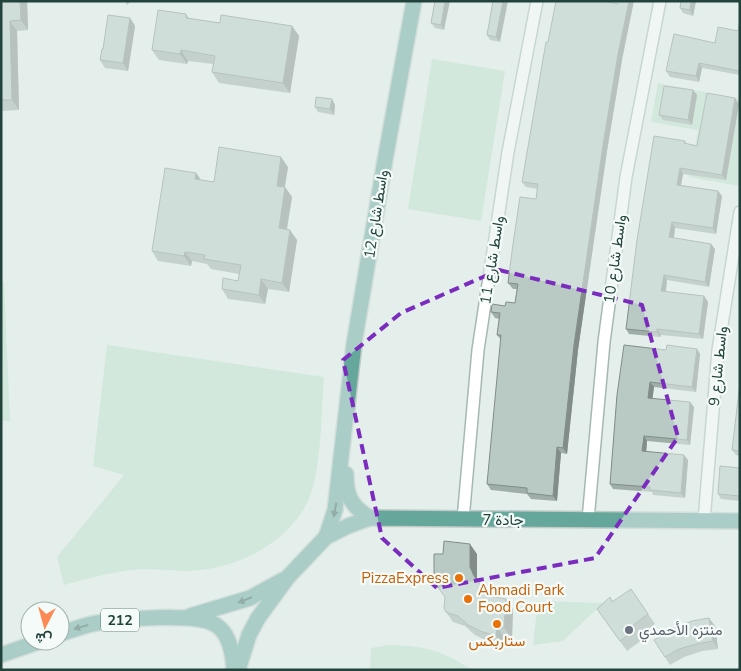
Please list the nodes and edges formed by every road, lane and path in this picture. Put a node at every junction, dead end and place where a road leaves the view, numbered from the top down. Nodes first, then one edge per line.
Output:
1 (414, 1) edge
2 (537, 1) edge
3 (660, 1) edge
4 (740, 212) edge
5 (345, 427) junction
6 (370, 518) junction
7 (463, 520) junction
8 (588, 520) junction
9 (704, 521) junction
10 (740, 521) edge
11 (326, 537) junction
12 (288, 577) junction
13 (181, 618) junction
14 (70, 631) edge
15 (20, 649) edge
16 (1, 656) edge
17 (234, 670) edge
18 (238, 670) edge

1 - 5 main road, واسط شارع 12
2 - 7 street, واسط شارع 11
3 - 8 street, واسط شارع 10
4 - 9 street, واسط شارع 9
5 - 6 main road, واسط شارع 12
5 -> 11 main road, واسط شارع 12
6 - 7 main road, جادة 7
6 - 11 main road, جادة 7
7 - 8 main road, جادة 7
8 - 9 main road, جادة 7
9 - 10 main road, جادة 7
11 - 12 main road, جادة 7
12 -> 13 main road, جادة 7
12 - 18 main road, جادة 7
13 -> 14 main road, 212
13 - 17 main road, 212
15 - 16 main road

